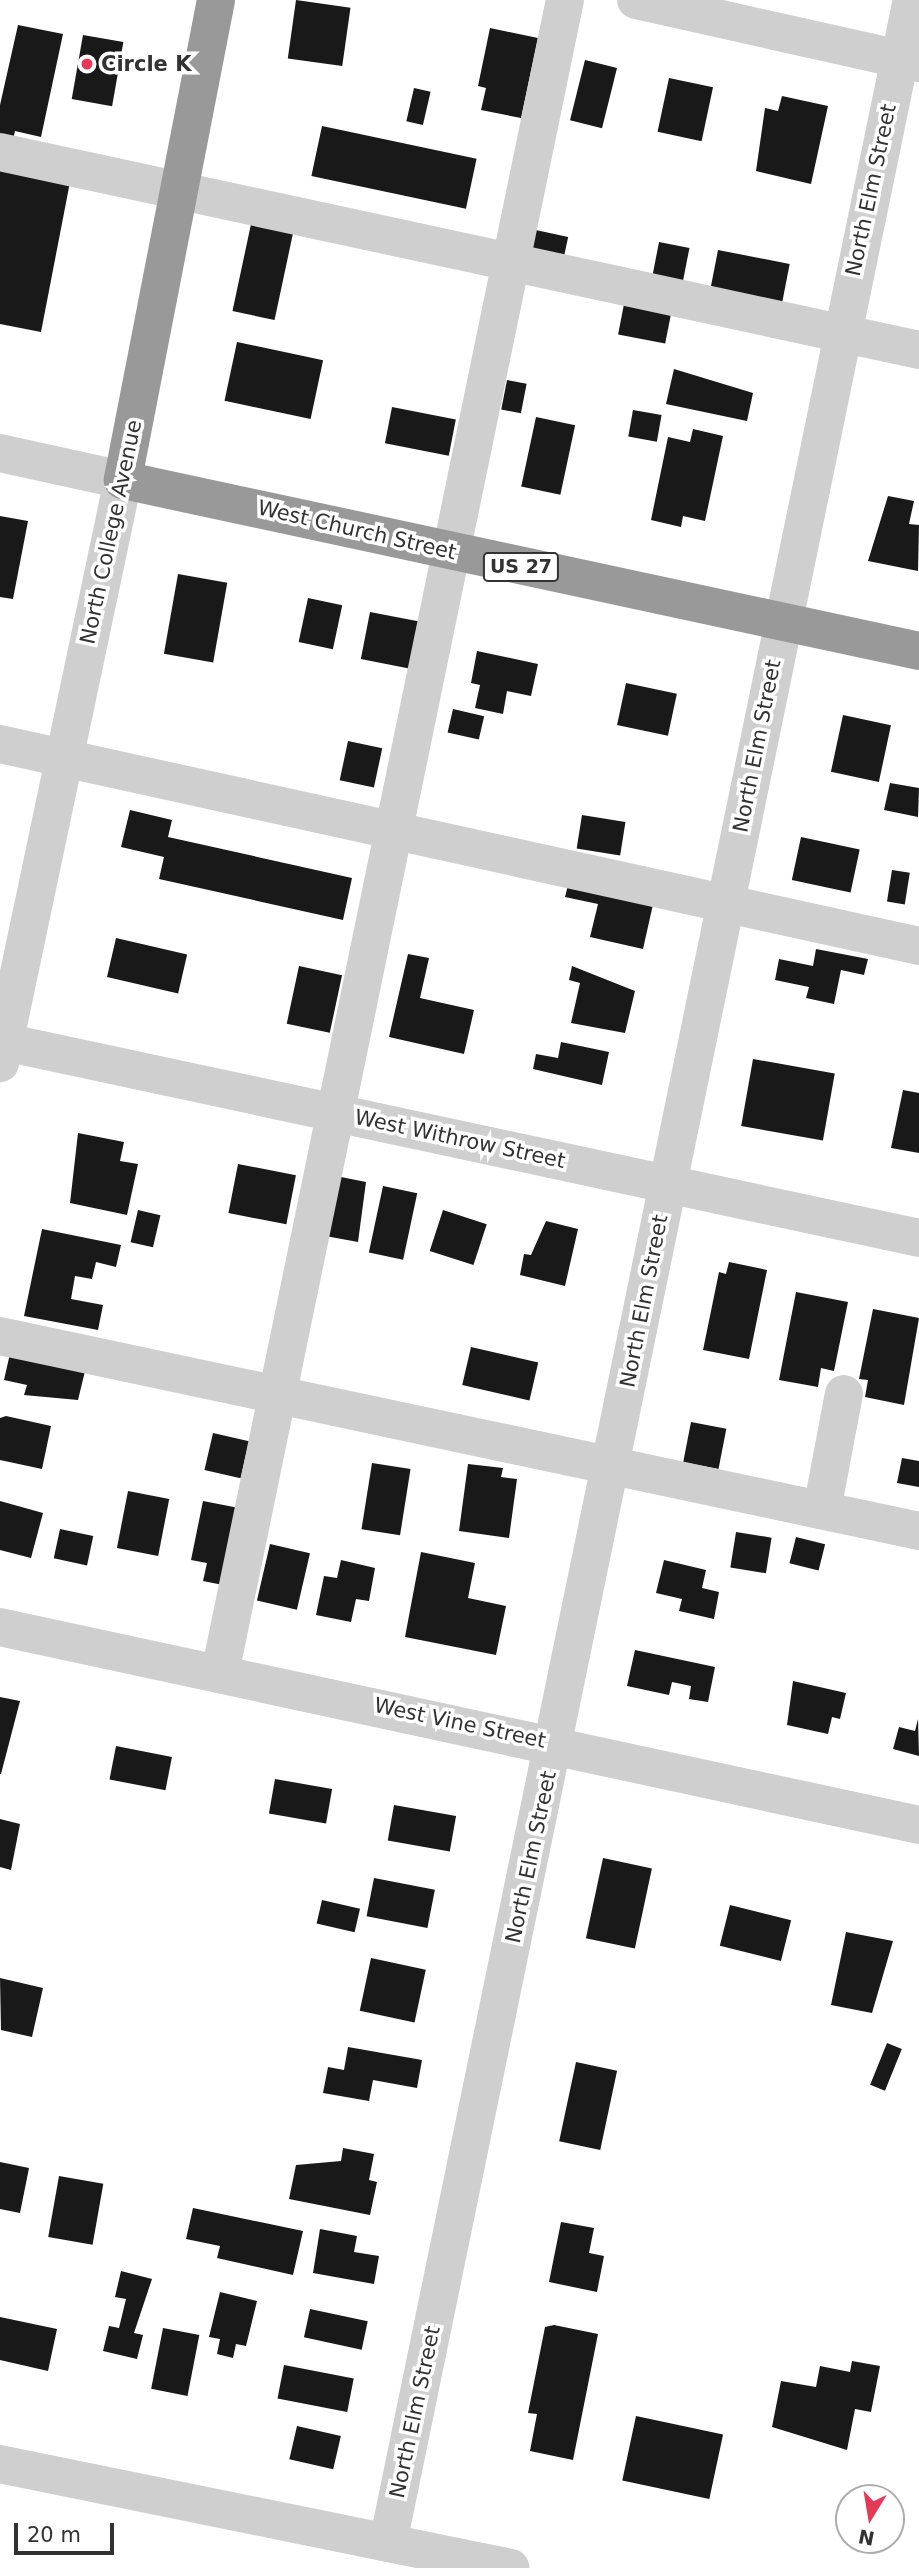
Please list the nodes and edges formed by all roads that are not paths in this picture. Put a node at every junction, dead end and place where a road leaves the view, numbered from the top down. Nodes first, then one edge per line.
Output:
1 (216, 0) edge
2 (565, 0) edge
3 (636, 0) edge
4 (912, 0) edge
5 (909, 61) edge
6 (0, 152) edge
7 (175, 188) junction
8 (511, 265) junction
9 (841, 334) junction
10 (919, 350) edge
11 (0, 453) edge
12 (123, 480) junction
13 (453, 552) junction
14 (781, 622) junction
15 (919, 651) edge
16 (0, 744) edge
17 (64, 757) junction
18 (393, 833) junction
19 (727, 904) junction
20 (919, 946) edge
21 (2, 1048) edge
22 (334, 1112) junction
23 (668, 1184) junction
24 (919, 1238) edge
25 (0, 1336) edge
26 (276, 1394) junction
27 (844, 1394) dead end
28 (611, 1464) junction
29 (822, 1510) junction
30 (919, 1531) edge
31 (0, 1627) edge
32 (220, 1673) junction
33 (554, 1743) junction
34 (919, 1825) edge
35 (0, 2464) edge
36 (388, 2543) junction
37 (455, 2562) edge
38 (510, 2568) edge

1 - 7 highway, North College Avenue
2 - 8 street
3 - 5 street
4 - 5 street, North Elm Street
5 - 9 street, North Elm Street
6 - 7 street
7 - 8 street
7 - 12 highway, North College Avenue
8 - 9 street
8 - 13 street
9 - 10 street
9 - 14 street, North Elm Street
11 - 12 street, West Church Street
12 - 13 highway, West Church Street / US 27
12 - 17 street, North College Avenue
13 - 14 highway, West Church Street / US 27
13 - 18 street
14 - 15 highway, West Church Street / US 27
14 - 19 street, North Elm Street
16 - 17 street
17 - 18 street
17 - 21 street, North College Avenue
18 - 19 street
18 - 22 street
19 - 20 street
19 - 23 street, North Elm Street
21 - 22 street, West Withrow Street
22 - 23 street, West Withrow Street
22 - 26 street
23 - 24 street, West Withrow Street
23 - 28 street, North Elm Street
25 - 26 street
26 - 28 street
26 - 32 street
27 - 29 street
28 - 29 street
28 - 33 street, North Elm Street
29 - 30 street
31 - 32 street, West Vine Street
32 - 33 street, West Vine Street
33 - 34 street, West Vine Street
33 - 36 street, North Elm Street
35 - 36 street
36 - 37 street
37 - 38 street

